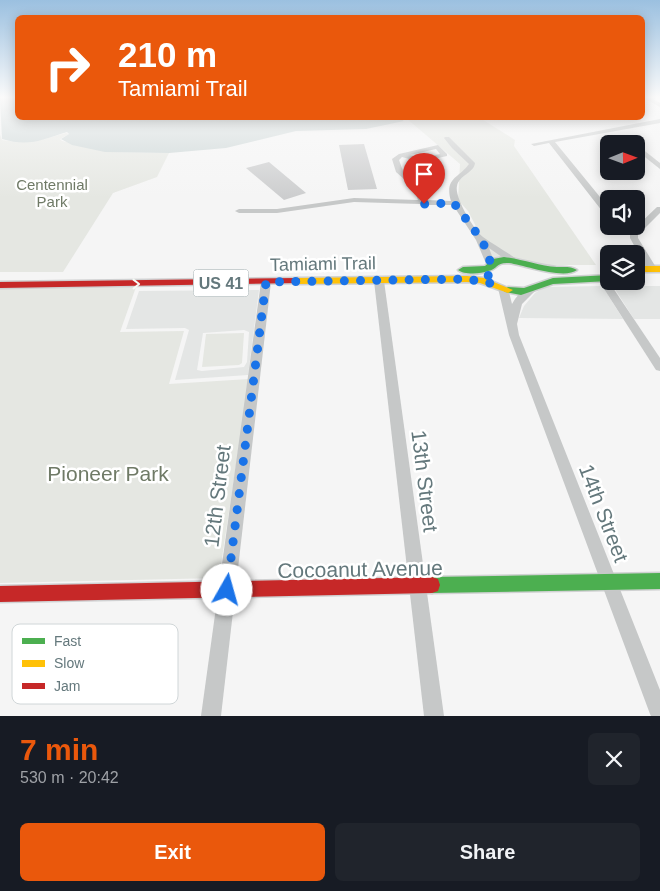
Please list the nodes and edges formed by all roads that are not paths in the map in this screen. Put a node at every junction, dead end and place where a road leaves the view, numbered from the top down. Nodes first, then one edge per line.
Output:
1 (447, 138) dead end
2 (600, 139) edge
3 (551, 141) junction
4 (534, 144) dead end
5 (645, 153) edge
6 (461, 154) junction
7 (401, 155) junction
8 (460, 166) junction
9 (660, 167) edge
10 (454, 203) junction
11 (600, 203) edge
12 (424, 204) junction
13 (660, 209) edge
14 (239, 211) dead end
15 (645, 223) edge
16 (634, 235) edge
17 (478, 237) junction
18 (512, 260) junction
19 (529, 265) junction
20 (489, 267) junction
21 (657, 272) edge
22 (0, 274) edge
23 (128, 274) junction
24 (600, 274) edge
25 (600, 276) edge
26 (0, 280) edge
27 (379, 281) junction
28 (266, 282) junction
29 (541, 284) junction
30 (0, 285) edge
31 (499, 286) junction
32 (616, 290) edge
33 (530, 291) junction
34 (512, 326) junction
35 (660, 368) edge
36 (660, 581) edge
37 (608, 583) junction
38 (417, 586) junction
39 (227, 590) junction
40 (0, 594) edge
41 (660, 714) edge
42 (211, 716) edge
43 (434, 716) edge

1 - 6 street
2 - 3 street
3 - 4 street
3 - 11 street
5 - 9 street
6 - 8 street
6 - 8 street
7 - 7 street
7 - 12 street
8 - 10 street
10 - 12 street
10 - 17 street
12 - 14 street
13 - 15 street
16 - 21 street
17 - 18 street
17 - 20 street
18 - 19 main road, Tamiami Trail / US 41
18 - 20 main road, Tamiami Trail / US 41
19 - 24 main road, Tamiami Trail / US 41
19 - 29 main road
20 - 23 main road, Tamiami Trail / US 41
20 - 31 main road
22 - 23 main road, Tamiami Trail / US 41
23 - 26 main road
25 - 29 main road
27 - 28 main road, Tamiami Trail / US 41
27 - 31 main road, Tamiami Trail / US 41
27 - 38 street, 13th Street
30 -> 28 main road, Tamiami Trail / US 41
28 - 39 street, 12th Street
29 - 33 main road
31 - 33 main road, Tamiami Trail / US 41
31 - 34 street, 14th Street
32 - 35 street
33 - 34 street
34 - 37 street, 14th Street
36 - 37 main road, Cocoanut Avenue
37 - 38 main road, Cocoanut Avenue
37 - 41 street, 14th Street
38 - 39 main road, Cocoanut Avenue
38 - 43 street, 13th Street
39 - 40 main road, Cocoanut Avenue
39 - 42 street, 12th Street

